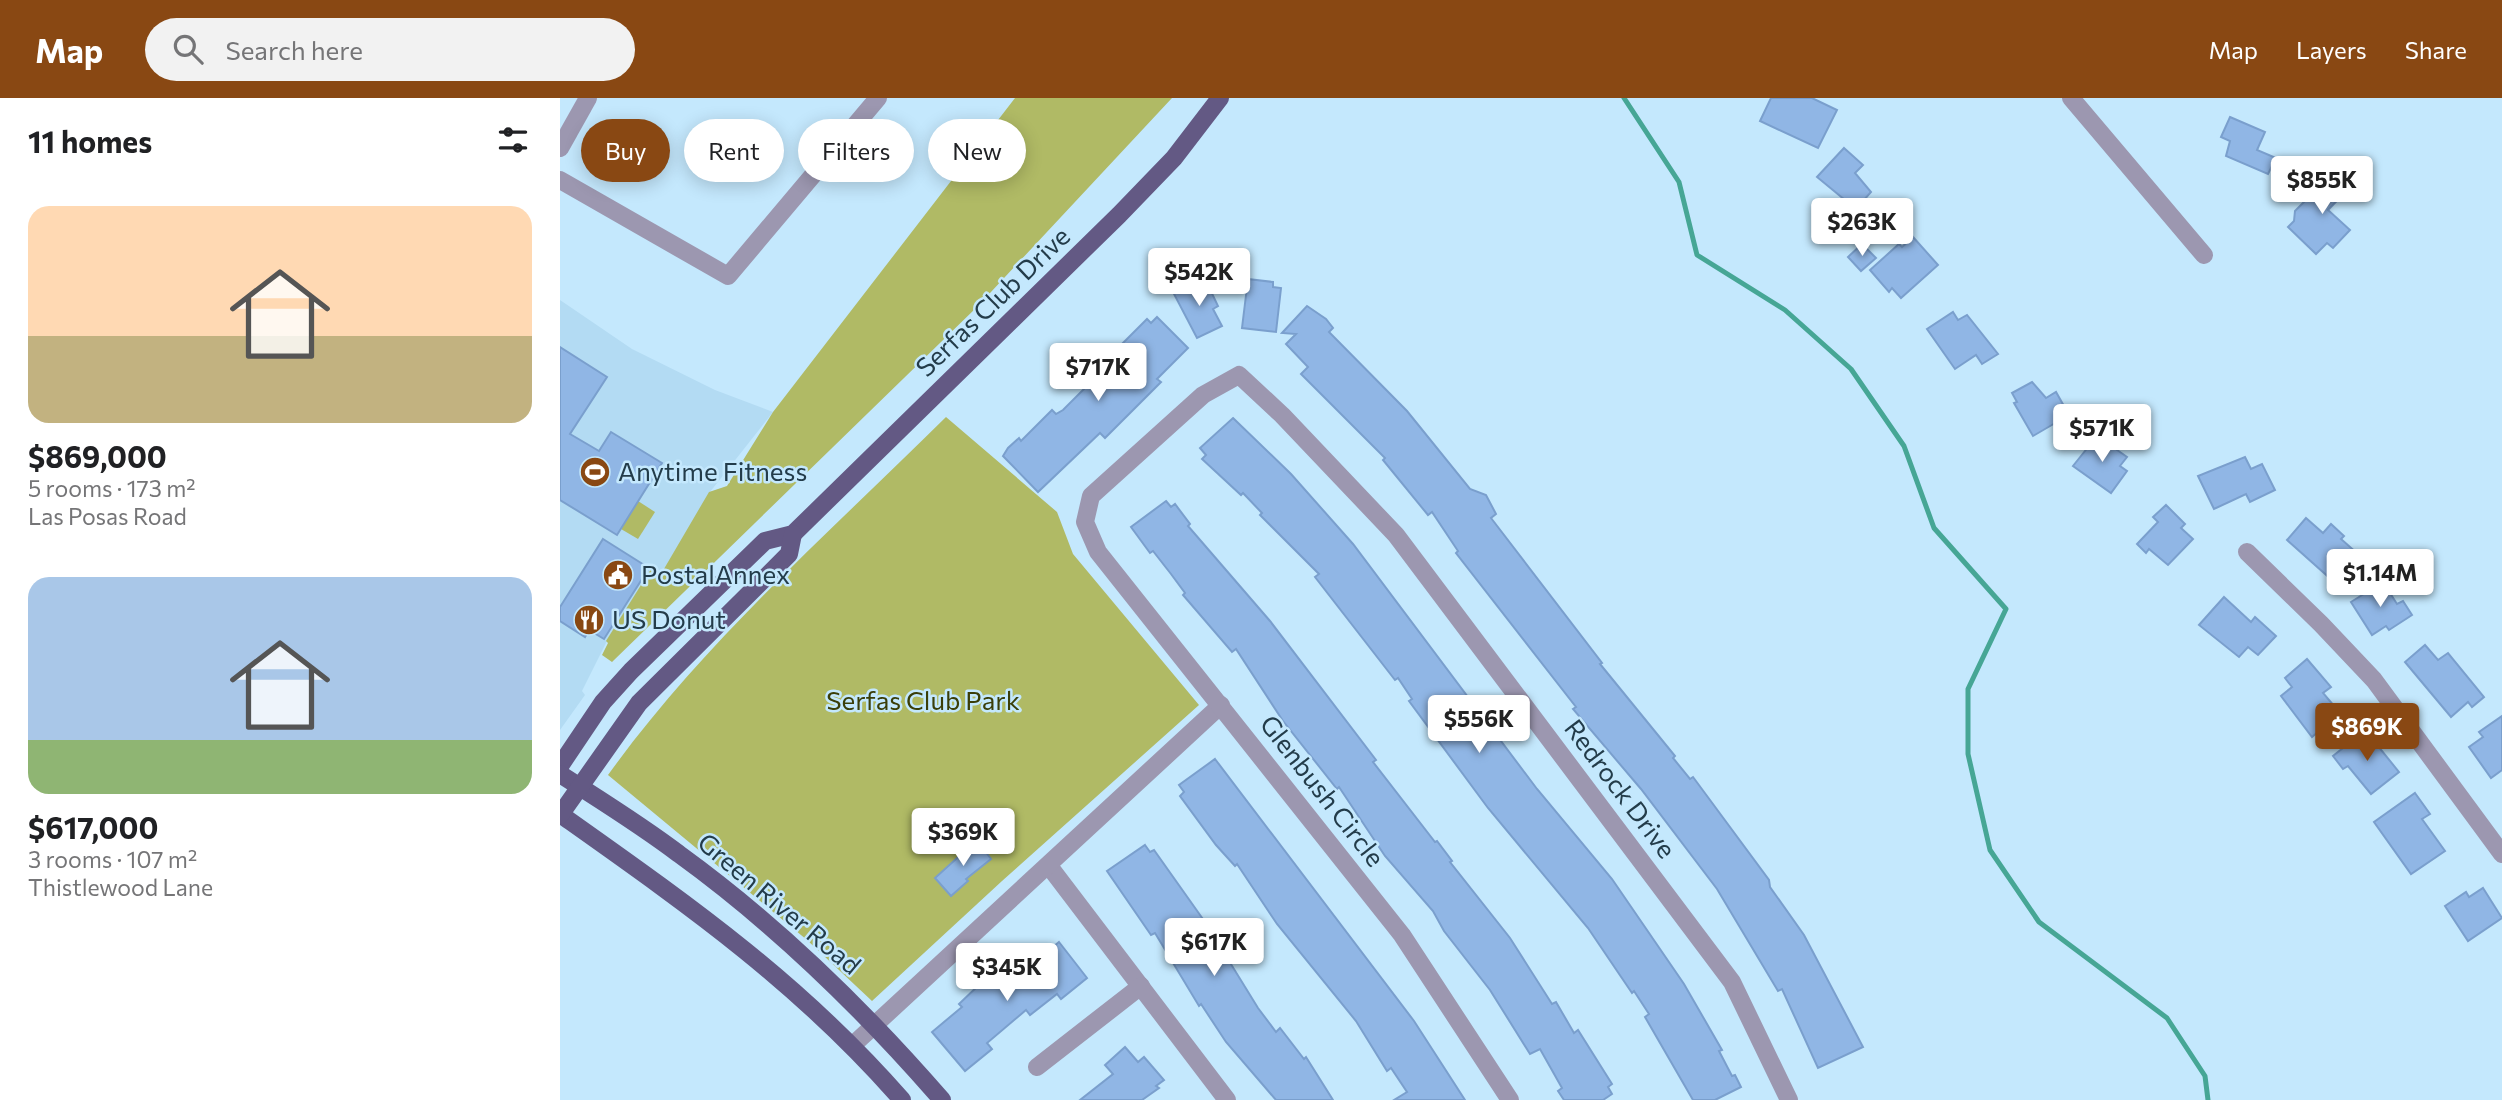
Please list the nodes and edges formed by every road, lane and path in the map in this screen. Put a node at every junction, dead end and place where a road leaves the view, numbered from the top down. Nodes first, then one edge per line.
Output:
1 (588, 98) edge
2 (878, 98) edge
3 (1220, 98) edge
4 (2071, 98) edge
5 (560, 148) edge
6 (560, 180) edge
7 (2204, 255) dead end
8 (1239, 375) joint
9 (793, 534) junction
10 (2247, 552) dead end
11 (1221, 705) junction
12 (560, 766) edge
13 (560, 774) edge
14 (579, 787) junction
15 (560, 814) edge
16 (2502, 853) edge
17 (1049, 866) junction
18 (1141, 986) junction
19 (876, 1024) junction
20 (853, 1044) junction
21 (1037, 1067) dead end
22 (902, 1100) edge
23 (942, 1100) edge
24 (1227, 1100) edge
25 (1510, 1100) edge
26 (1789, 1100) edge

1 - 5 street
2 - 6 street
3 - 9 main road, Serfas Club Drive
4 - 7 street
8 - 11 street, Glenbush Circle
8 - 26 street, Redrock Drive
9 - 12 main road, Serfas Club Drive
9 - 14 main road, Serfas Club Drive
10 - 16 street
11 - 17 street
11 - 25 street, Glenbush Circle
13 - 14 main road, Green River Road
14 - 15 main road, Serfas Club Drive
14 - 19 main road, Green River Road
15 - 20 main road
17 - 18 street
17 - 19 street
18 - 21 street
18 - 24 street
19 - 20 street
19 - 23 main road, Green River Road
20 - 22 main road

